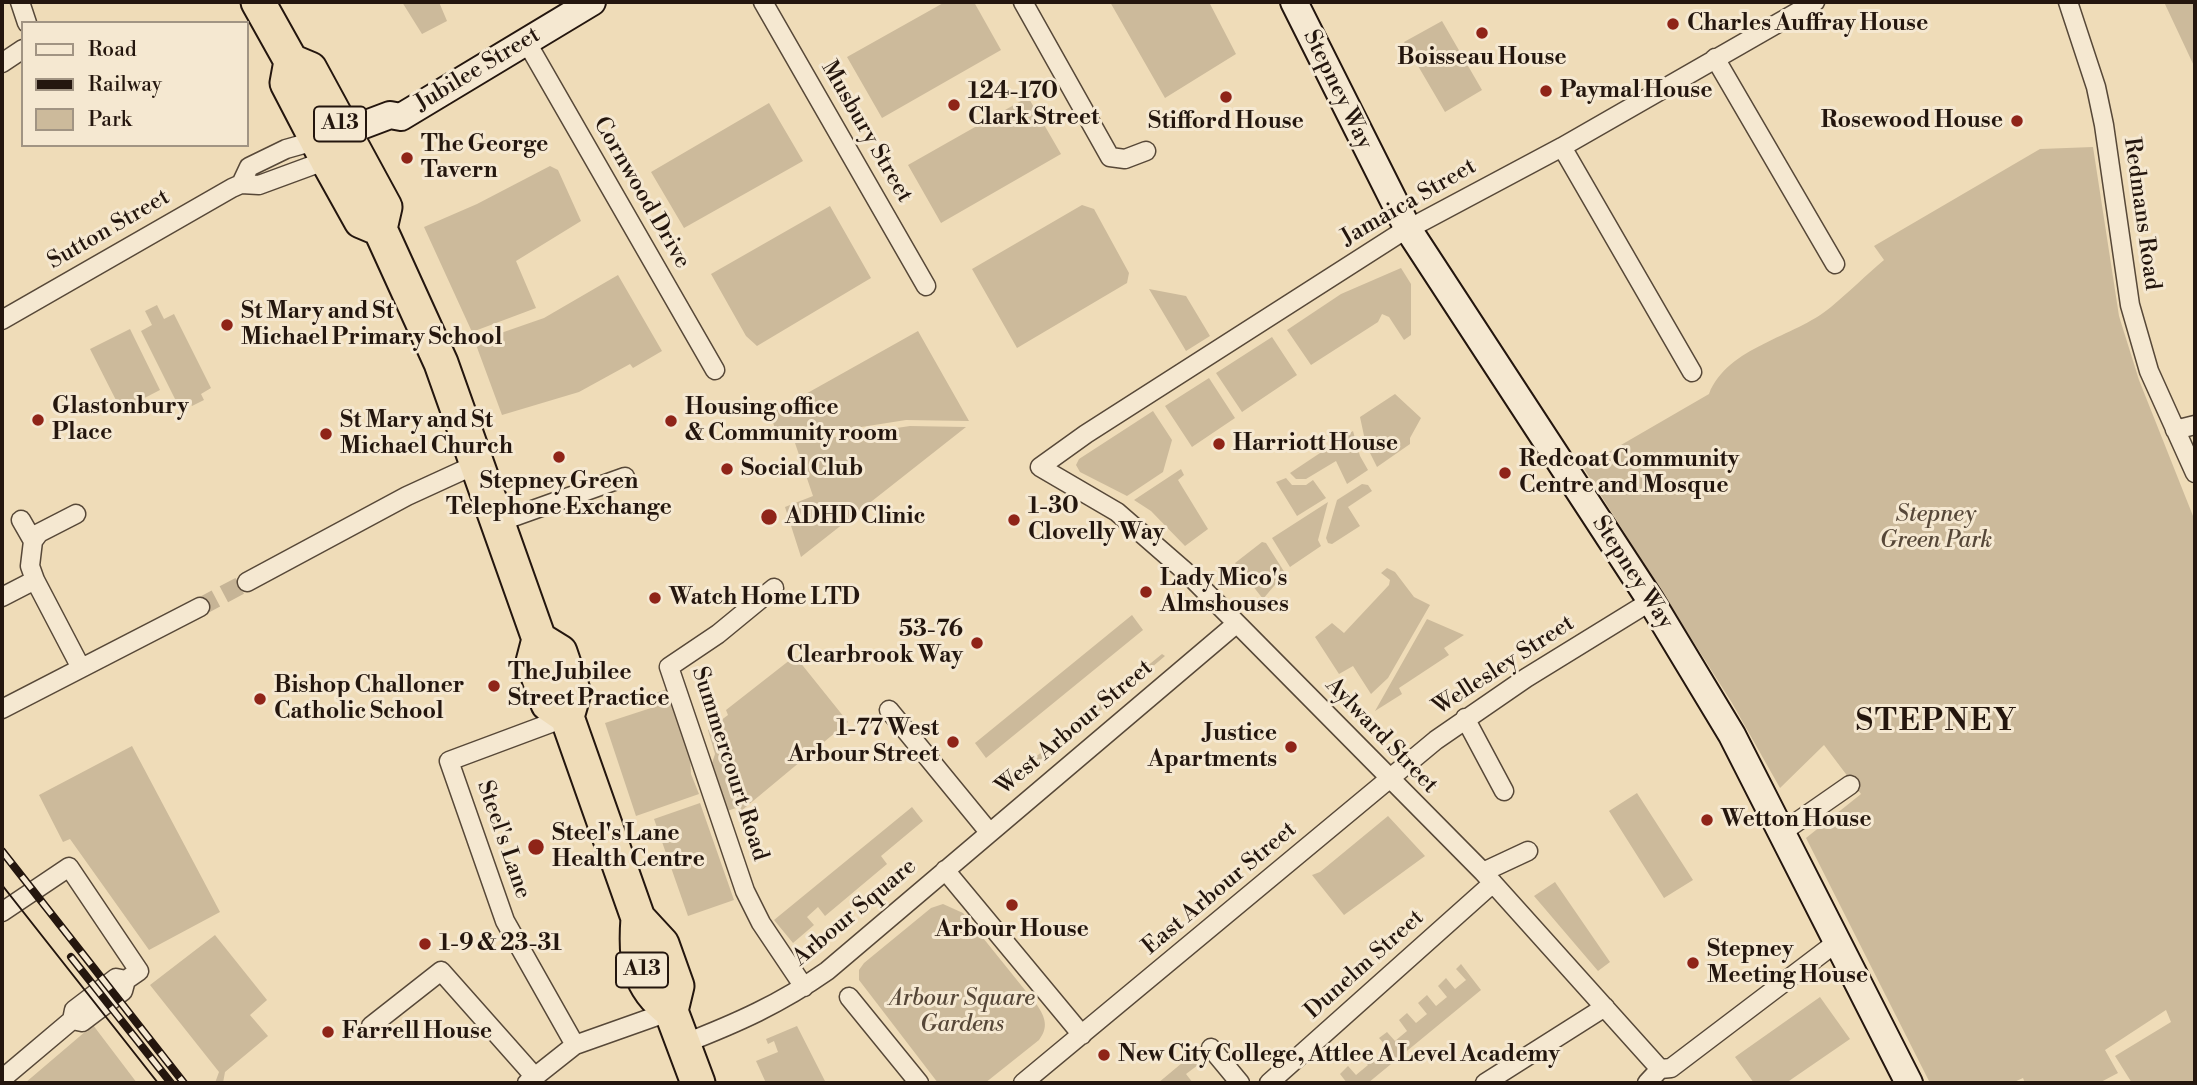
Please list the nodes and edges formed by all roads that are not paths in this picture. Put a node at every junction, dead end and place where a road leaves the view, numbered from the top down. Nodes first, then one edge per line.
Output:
1 (20, 2) edge
2 (258, 2) edge
3 (592, 2) edge
4 (763, 2) edge
5 (1023, 2) edge
6 (1294, 2) edge
7 (1815, 2) edge
8 (2068, 2) edge
9 (26, 21) edge
10 (526, 41) junction
11 (21, 50) edge
12 (1715, 58) junction
13 (2, 63) edge
14 (336, 146) junction
15 (1562, 146) junction
16 (1146, 151) dead end
17 (1408, 229) junction
18 (1835, 264) dead end
19 (926, 286) dead end
20 (2, 320) edge
21 (715, 370) dead end
22 (1692, 372) dead end
23 (2195, 425) edge
24 (2175, 430) junction
25 (478, 463) junction
26 (1040, 467) joint
27 (2195, 473) edge
28 (625, 477) dead end
29 (76, 514) dead end
30 (21, 520) dead end
31 (499, 522) junction
32 (33, 541) junction
33 (35, 580) junction
34 (247, 582) tunnel mouth
35 (774, 588) dead end
36 (2, 597) edge
37 (1651, 601) junction
38 (200, 607) tunnel mouth
39 (1237, 624) junction
40 (81, 668) junction
41 (2, 709) edge
42 (889, 710) dead end
43 (567, 717) junction
44 (1465, 718) junction
45 (1390, 780) junction
46 (1850, 785) dead end
47 (1504, 791) dead end
48 (989, 832) junction
49 (1781, 833) junction
50 (1528, 851) dead end
51 (945, 870) junction
52 (1488, 878) junction
53 (2, 912) edge
54 (1837, 942) junction
55 (804, 987) junction
56 (849, 997) dead end
57 (1605, 1007) junction
58 (671, 1011) junction
59 (371, 1026) dead end
60 (1082, 1035) junction
61 (683, 1044) junction
62 (575, 1045) junction
63 (1211, 1048) dead end
64 (1660, 1069) junction
65 (2, 1079) edge
66 (537, 1079) edge
67 (698, 1083) edge
68 (919, 1083) edge
69 (1023, 1083) edge
70 (1240, 1083) edge
71 (1269, 1083) edge
72 (1485, 1083) edge
73 (1647, 1083) edge
74 (1909, 1083) edge

1 - 9 street
2 - 14 highway, A13
3 - 10 street, Jubilee Street
4 - 19 street, Musbury Street
5 - 16 street
6 - 17 street, Stepney Way
7 - 12 street, Jamaica Street
8 - 24 street, Redmans Road
10 - 14 street, Jubilee Street
10 - 21 street, Cornwood Drive
11 - 13 street
12 - 15 street, Jamaica Street
12 - 18 street
14 - 20 street, Sutton Street
14 - 25 highway, A13
15 - 17 street, Jamaica Street
15 - 22 street
17 - 26 street, Jamaica Street
17 - 37 street, Stepney Way
23 - 24 street
24 - 27 street, Redmans Road
25 - 31 highway, A13
25 - 34 street
26 - 39 street, Aylward Street
28 - 31 street
29 - 32 street
30 - 32 street
31 - 43 highway, A13
32 - 33 street
33 - 36 street
33 - 40 street
35 - 55 street, Summercourt Road
37 - 44 street, Wellesley Street
37 - 49 street, Stepney Way
38 - 40 street
39 - 45 street, Aylward Street
39 - 48 street, West Arbour Street
40 - 41 street
42 - 48 street
43 - 58 highway, A13
43 - 62 street, Steel's Lane
44 - 45 street, Wellesley Street
44 - 47 street
45 - 52 street, Aylward Street
45 - 60 street, East Arbour Street
46 - 49 street
48 - 51 street, West Arbour Street
49 - 54 street, Stepney Way
50 - 52 street, Dunelm Street
51 - 55 street, Arbour Square
51 - 60 street, Arbour Square
52 - 57 street, Aylward Street
52 - 71 street, Dunelm Street
53 - 65 street
54 - 64 street
54 - 74 street, Stepney Way
55 - 61 street, Arbour Square
56 - 68 street
57 - 64 street, Aylward Street
57 - 72 street
58 - 61 highway, A13
58 - 62 street
59 - 66 street
60 - 69 street
61 - 67 highway, A13
62 - 66 street
63 - 70 street
64 - 73 street

